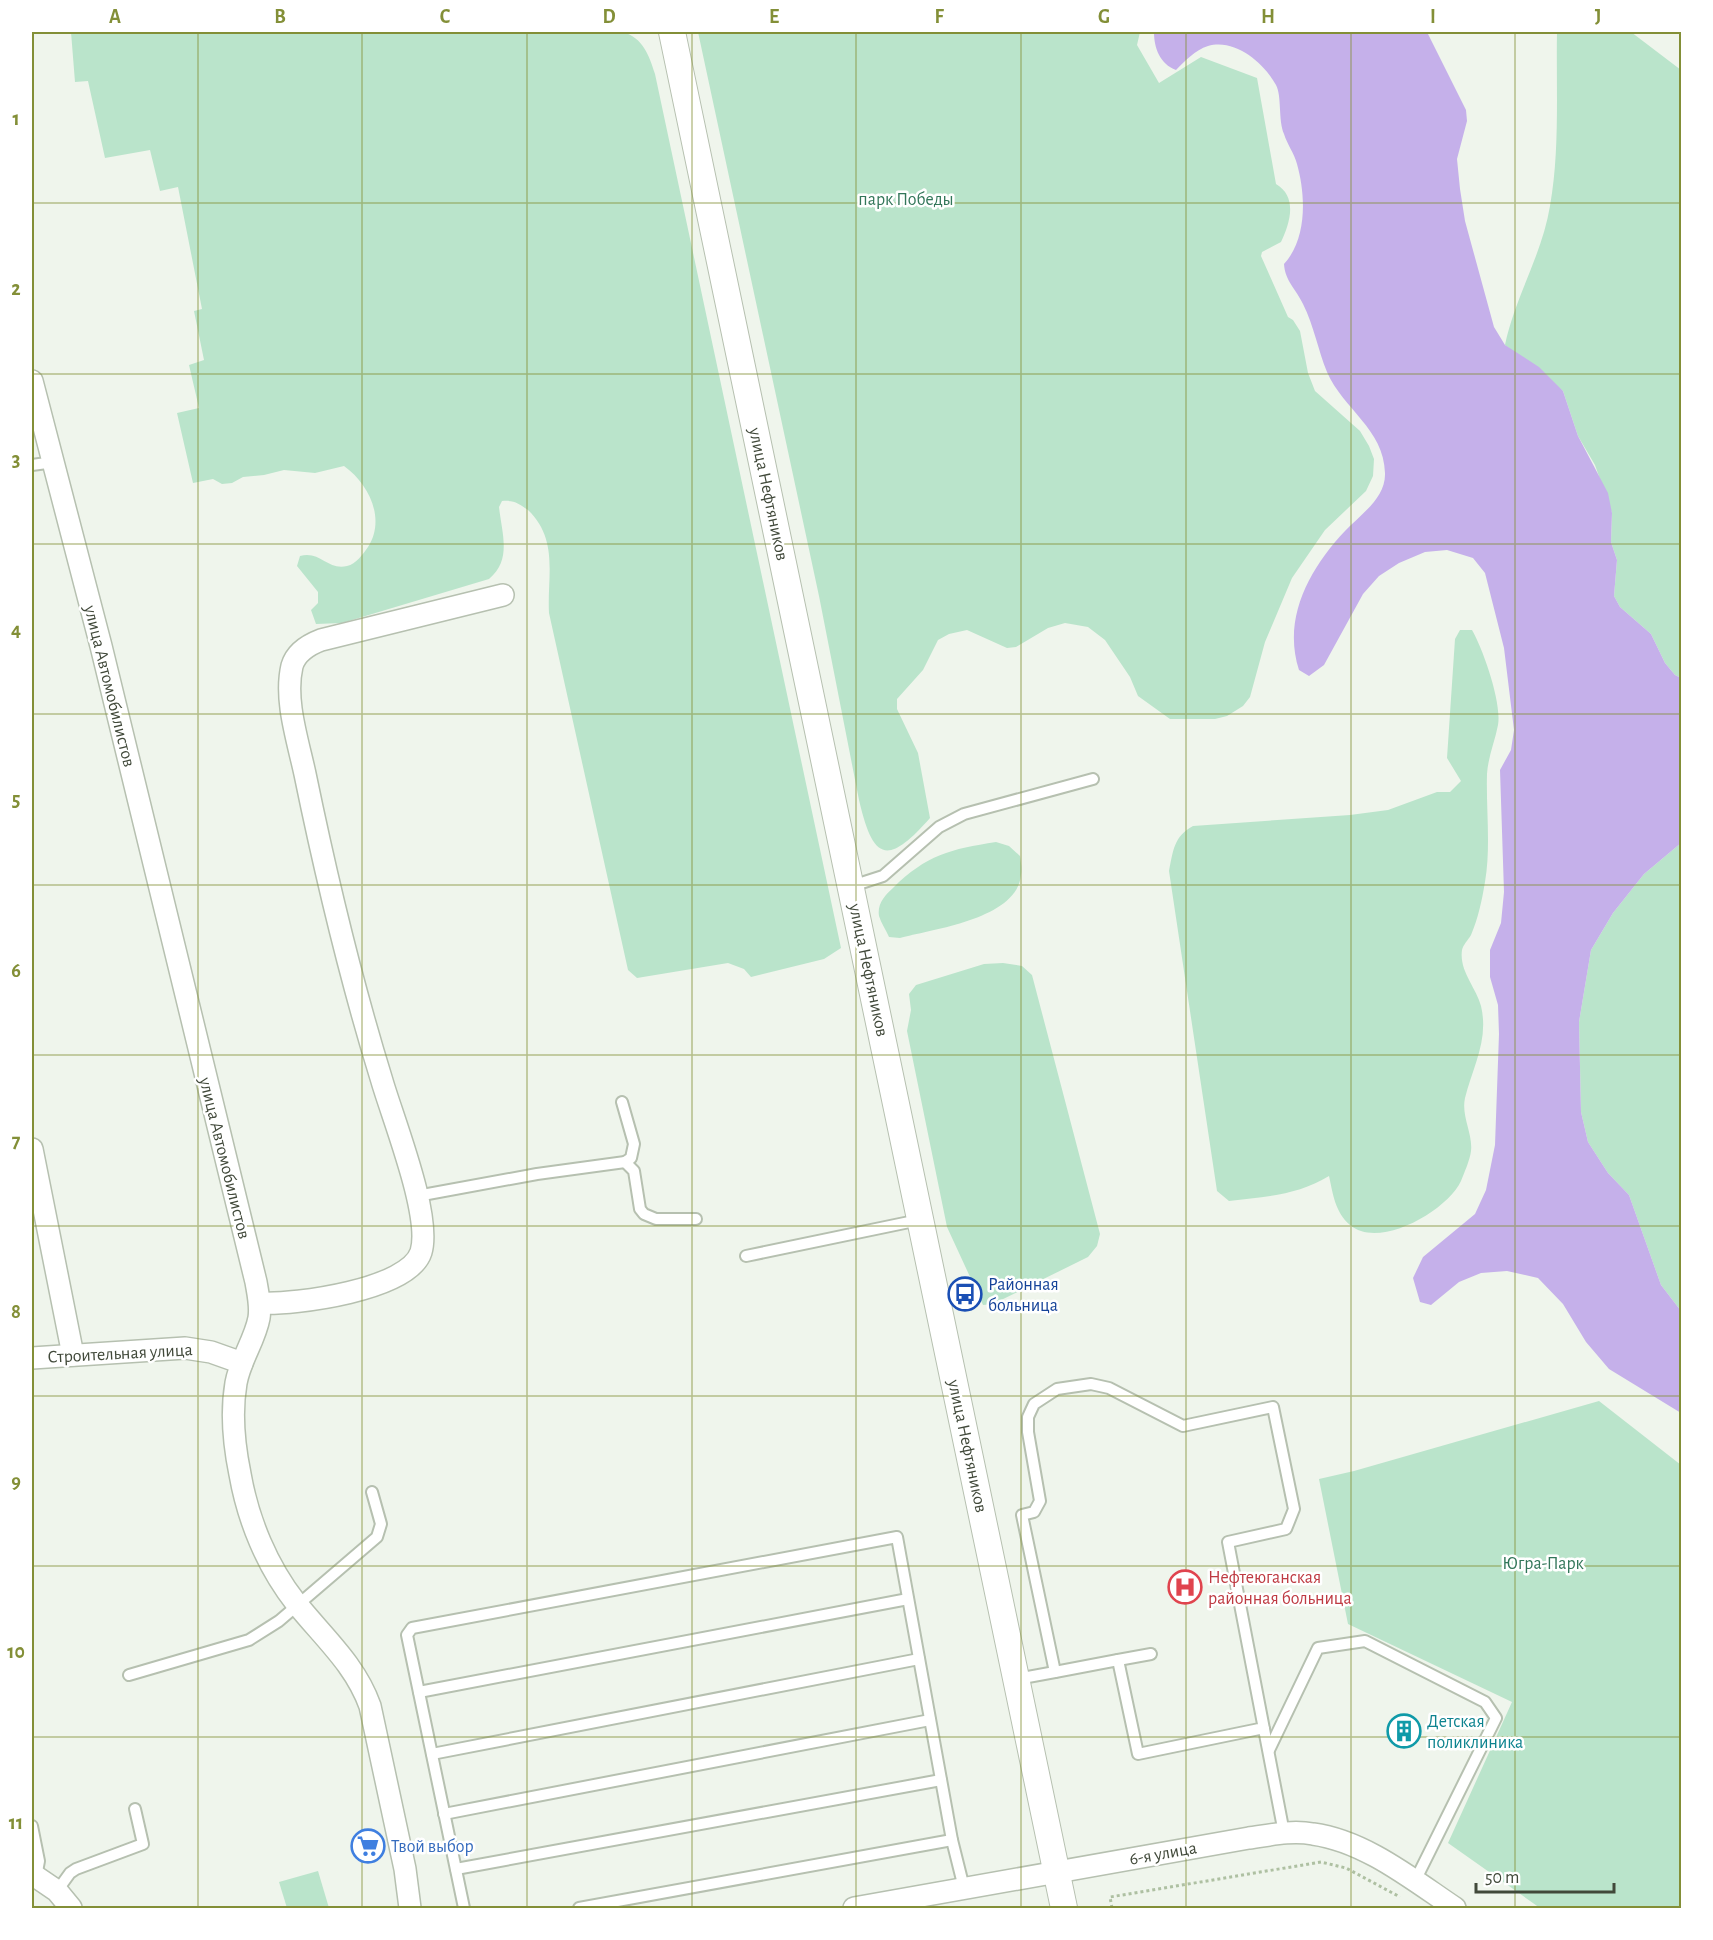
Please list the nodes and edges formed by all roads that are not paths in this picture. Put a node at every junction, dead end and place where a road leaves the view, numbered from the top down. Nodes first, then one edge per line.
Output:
1 (672, 32) edge
2 (32, 381) edge
3 (54, 462) junction
4 (32, 465) edge
5 (503, 595) dead end
6 (1093, 779) dead end
7 (852, 886) junction
8 (622, 1102) dead end
9 (32, 1149) edge
10 (625, 1162) junction
11 (417, 1196) junction
12 (696, 1219) dead end
13 (921, 1220) junction
14 (746, 1256) dead end
15 (260, 1303) junction
16 (73, 1355) junction
17 (32, 1358) edge
18 (242, 1363) junction
19 (372, 1492) dead end
20 (908, 1599) junction
21 (297, 1605) junction
22 (1151, 1654) dead end
23 (919, 1659) junction
24 (1118, 1660) junction
25 (1056, 1672) junction
26 (129, 1675) dead end
27 (1017, 1680) junction
28 (419, 1692) junction
29 (930, 1720) junction
30 (1264, 1728) junction
31 (1269, 1750) junction
32 (432, 1754) junction
33 (941, 1780) junction
34 (135, 1809) dead end
35 (444, 1814) junction
36 (32, 1826) edge
37 (1284, 1833) junction
38 (952, 1840) junction
39 (456, 1869) junction
40 (1057, 1872) junction
41 (34, 1875) edge
42 (964, 1888) junction
43 (1409, 1889) junction
44 (57, 1891) junction
45 (71, 1908) edge
46 (410, 1908) edge
47 (464, 1908) edge
48 (579, 1908) edge
49 (854, 1908) edge
50 (1064, 1908) edge
51 (1455, 1908) edge

1 - 7 street, улица Нефтяников
2 - 3 street, улица Автомобилистов
3 - 4 lane
3 - 15 street, улица Автомобилистов
5 - 11 street
6 - 7 lane
7 - 13 street, улица Нефтяников
8 - 10 lane
9 - 16 street
10 - 11 lane
10 - 12 lane
11 - 15 street
13 - 14 lane
13 - 27 street, улица Нефтяников
15 - 18 street, улица Автомобилистов
16 - 17 street, Строительная улица
16 - 18 street, Строительная улица
18 - 21 street, улица Автомобилистов
19 - 21 lane
20 - 23 lane
20 - 28 lane
20 - 28 lane
21 - 26 lane
21 - 46 street, улица Автомобилистов
22 - 24 lane
23 - 29 lane
23 - 32 lane
24 - 25 lane
24 - 30 lane
25 - 27 lane
25 - 30 lane
27 - 40 street, улица Нефтяников
28 - 32 lane
29 - 33 lane
29 - 35 lane
30 - 31 lane
31 - 37 lane
31 - 43 lane
32 - 35 lane
33 - 38 lane
33 - 39 lane
34 - 44 lane
35 - 39 lane
36 - 41 lane
37 - 40 street, 6-я улица
37 - 43 street, 6-я улица
38 - 42 lane
38 - 48 lane
39 - 47 lane
40 - 42 street, 6-я улица
40 - 50 street, улица Нефтяников
41 - 44 street
42 - 49 street, 6-я улица
43 - 51 street, 6-я улица
44 - 45 street

